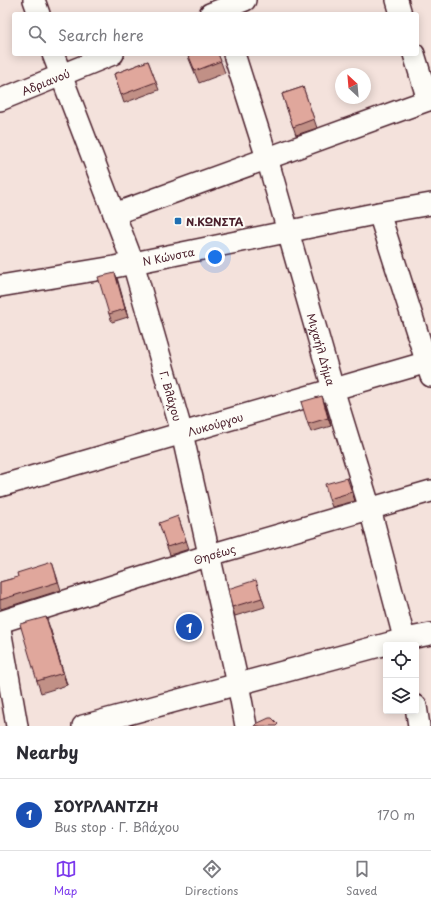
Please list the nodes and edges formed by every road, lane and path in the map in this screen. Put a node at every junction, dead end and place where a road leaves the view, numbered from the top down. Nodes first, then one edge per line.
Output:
1 (34, 0) edge
2 (245, 0) edge
3 (396, 0) edge
4 (217, 10) edge
5 (38, 12) edge
6 (400, 12) edge
7 (54, 56) edge
8 (108, 56) edge
9 (235, 56) edge
10 (415, 56) edge
11 (61, 76) junction
12 (430, 99) edge
13 (0, 100) edge
14 (267, 158) junction
15 (431, 204) edge
16 (379, 213) junction
17 (114, 214) junction
18 (288, 231) junction
19 (133, 263) junction
20 (0, 286) edge
21 (430, 367) edge
22 (333, 389) junction
23 (182, 433) junction
24 (0, 486) edge
25 (431, 491) edge
26 (370, 509) junction
27 (210, 555) junction
28 (0, 622) edge
29 (0, 630) edge
30 (431, 634) edge
31 (406, 642) edge
32 (383, 648) edge
33 (238, 684) junction
34 (417, 714) edge
35 (17, 726) edge
36 (83, 726) edge
37 (246, 726) edge
38 (419, 726) edge

1 - 5 street
2 - 4 street
3 - 6 street
7 - 11 street, Γ. Βλάχου
8 - 11 street, Αδριανού
9 - 14 street, Μιχαήλ Δήμα
10 - 12 street
11 - 13 street, Αδριανού
11 - 17 street, Γ. Βλάχου
12 - 14 street
14 - 17 street
14 - 18 street, Μιχαήλ Δήμα
15 - 16 street, Ν Κώνστα
16 - 18 street, Ν Κώνστα
16 - 21 street
17 - 19 street, Γ. Βλάχου
18 - 19 street, Ν Κώνστα
18 - 22 street, Μιχαήλ Δήμα
19 - 20 street, Ν Κώνστα
19 - 23 street, Γ. Βλάχου
21 - 22 street, Λυκούργου
22 - 23 street, Λυκούργου
22 - 26 street, Μιχαήλ Δήμα
23 - 24 street, Λυκούργου
23 - 27 street, Γ. Βλάχου
25 - 26 street, Θησέως
26 - 27 street, Θησέως
26 - 31 street, Μιχαήλ Δήμα
27 - 28 street, Θησέως
27 - 33 street, Γ. Βλάχου
29 - 35 street
30 - 31 street
32 - 33 street
33 - 36 street
33 - 37 street, Γ. Βλάχου
34 - 38 street

